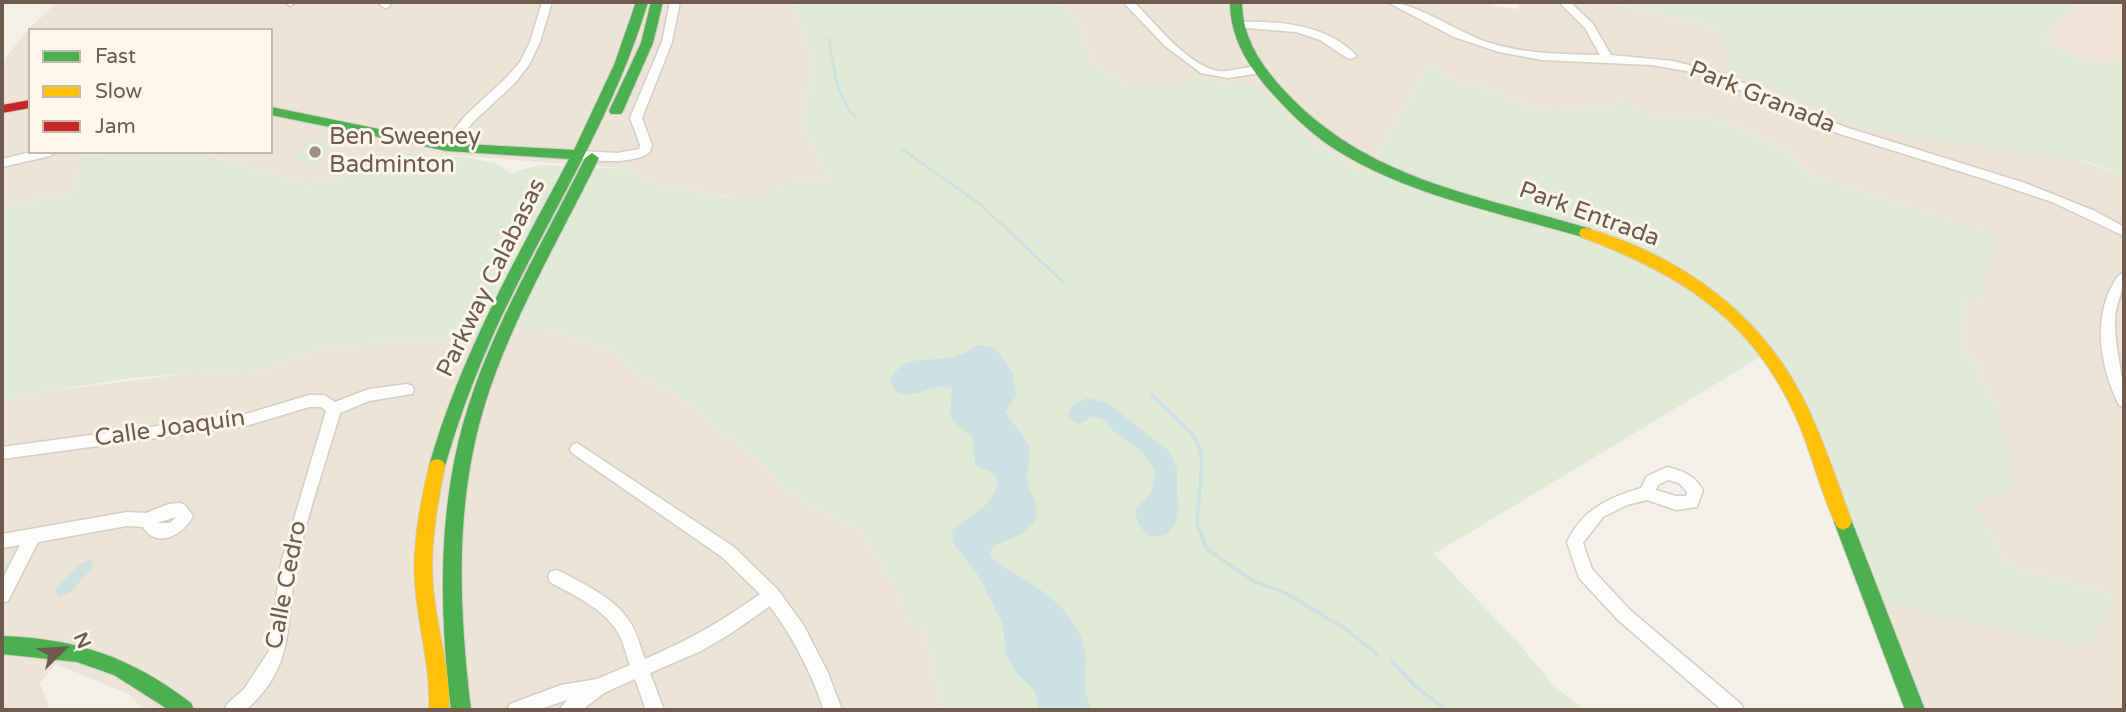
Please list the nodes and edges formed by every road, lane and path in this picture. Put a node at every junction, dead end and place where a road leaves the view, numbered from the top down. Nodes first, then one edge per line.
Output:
1 (547, 2) edge
2 (642, 2) edge
3 (657, 2) edge
4 (675, 2) edge
5 (1128, 2) edge
6 (1236, 2) edge
7 (1392, 2) edge
8 (1564, 2) edge
9 (1238, 24) junction
10 (1351, 55) dead end
11 (1607, 58) junction
12 (1260, 70) junction
13 (28, 104) edge
14 (2, 109) edge
15 (273, 111) edge
16 (447, 147) junction
17 (41, 154) edge
18 (586, 155) junction
19 (2, 163) edge
20 (2124, 232) edge
21 (2124, 278) edge
22 (2110, 338) junction
23 (2124, 344) edge
24 (407, 390) dead end
25 (2124, 401) edge
26 (334, 409) junction
27 (577, 449) dead end
28 (2, 453) edge
29 (1647, 493) dead end
30 (147, 520) dead end
31 (33, 535) junction
32 (2, 541) edge
33 (556, 577) dead end
34 (772, 595) junction
35 (2, 596) edge
36 (2, 645) edge
37 (640, 669) junction
38 (598, 687) junction
39 (539, 707) edge
40 (184, 710) edge
41 (233, 710) edge
42 (439, 710) edge
43 (461, 710) edge
44 (516, 710) edge
45 (568, 710) edge
46 (654, 710) edge
47 (833, 710) edge
48 (1735, 710) edge
49 (1915, 710) edge

1 - 16 street
2 - 18 street, Parkway Calabasas
3 - 18 street, Parkway Calabasas
4 - 18 street
5 - 12 street
6 - 9 street, Park Entrada
7 - 11 street, Park Granada
8 - 11 street
9 - 10 street
9 - 12 street, Park Entrada
11 - 20 street, Park Granada
12 - 49 street, Park Entrada
13 - 14 street
15 - 16 street
16 - 18 street
17 - 19 street
18 - 42 street, Parkway Calabasas
18 - 43 street, Parkway Calabasas
21 - 22 street
22 - 23 street
22 - 25 street
24 - 26 street
26 - 28 street, Calle Joaquín
26 - 41 street, Calle Cedro
27 - 34 street
29 - 48 street
30 - 31 street
31 - 32 street
31 - 35 street
33 - 37 street
34 - 37 street
34 - 47 street
36 - 40 street
37 - 38 street
37 - 46 street
38 - 39 street
38 - 45 street
39 - 44 street

